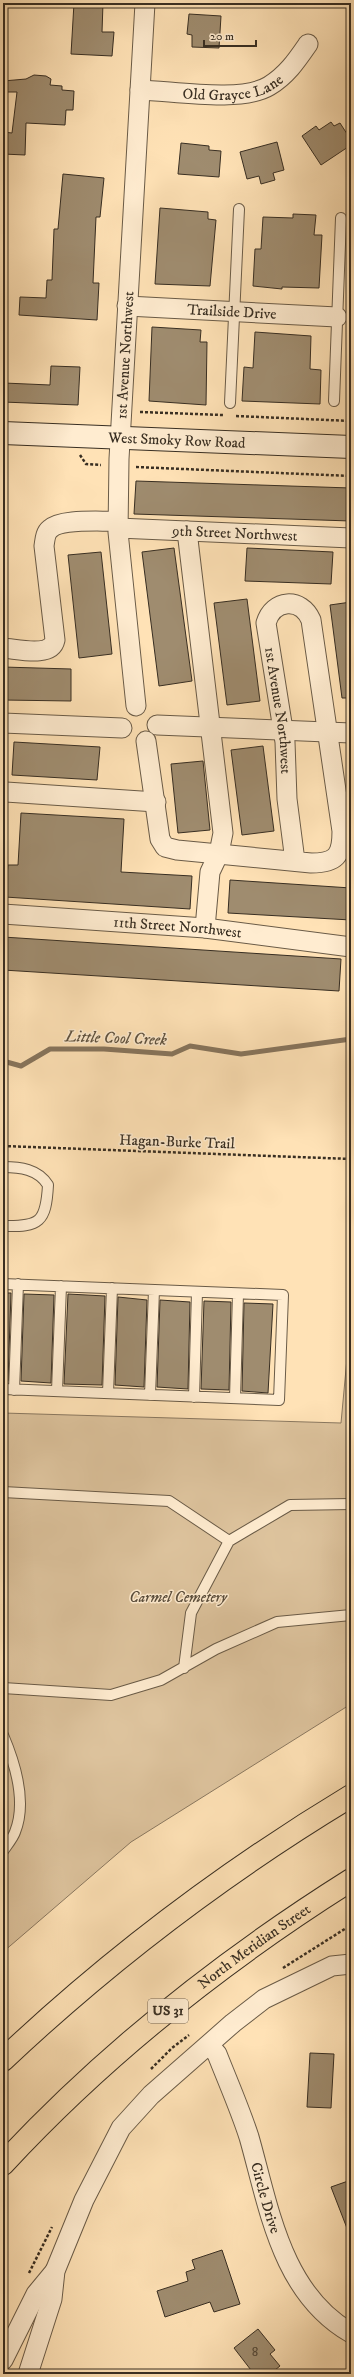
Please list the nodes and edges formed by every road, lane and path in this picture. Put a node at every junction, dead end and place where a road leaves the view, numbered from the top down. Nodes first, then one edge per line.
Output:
1 (146, 3) edge
2 (308, 44) dead end
3 (140, 90) junction
4 (239, 209) dead end
5 (341, 218) dead end
6 (127, 306) junction
7 (234, 312) junction
8 (336, 317) junction
9 (334, 401) dead end
10 (230, 403) dead end
11 (3, 433) edge
12 (120, 436) junction
13 (351, 446) edge
14 (110, 466) junction
15 (351, 476) edge
16 (118, 524) junction
17 (187, 531) junction
18 (351, 538) edge
19 (3, 648) edge
20 (136, 706) junction
21 (3, 723) edge
22 (157, 725) junction
23 (212, 727) junction
24 (122, 728) junction
25 (283, 730) junction
26 (328, 732) junction
27 (351, 733) edge
28 (146, 740) junction
29 (6, 792) dead end
30 (156, 802) junction
31 (219, 853) junction
32 (295, 861) junction
33 (3, 914) edge
34 (205, 928) junction
35 (351, 946) edge
36 (3, 1146) edge
37 (351, 1159) edge
38 (3, 1167) edge
39 (3, 1226) edge
40 (3, 1284) edge
41 (18, 1284) junction
42 (61, 1286) junction
43 (112, 1288) junction
44 (154, 1290) junction
45 (197, 1292) junction
46 (238, 1294) junction
47 (3, 1389) edge
48 (14, 1390) junction
49 (57, 1391) junction
50 (108, 1393) junction
51 (150, 1395) junction
52 (194, 1397) junction
53 (235, 1398) junction
54 (3, 1492) edge
55 (351, 1504) edge
56 (229, 1541) junction
57 (351, 1615) edge
58 (184, 1668) junction
59 (3, 1688) edge
60 (3, 1735) edge
61 (351, 1796) edge
62 (3, 1850) edge
63 (351, 1880) edge
64 (351, 1964) edge
65 (209, 2044) junction
66 (3, 2060) edge
67 (3, 2164) edge
68 (54, 2271) junction
69 (351, 2333) edge
70 (3, 2360) edge
71 (28, 2374) edge

1 - 3 street, 1st Avenue Northwest
2 - 3 street, Old Grayce Lane
3 - 6 street, 1st Avenue Northwest
4 - 7 lane
5 - 8 lane
6 - 7 street, Trailside Drive
6 - 12 street, 1st Avenue Northwest
7 - 8 street, Trailside Drive
7 - 10 lane
8 - 9 lane
11 - 12 street, West Smoky Row Road
12 - 13 street, West Smoky Row Road
12 - 14 street, 1st Avenue Northwest
14 - 15 path
14 - 16 street, 1st Avenue Northwest
16 - 17 street, 9th Street Northwest
16 - 19 street, 9th Street Northwest
16 - 20 street, 1st Avenue Northwest
17 - 18 street, 9th Street Northwest
17 - 23 street
20 - 22 street
20 - 24 street
21 - 24 street
22 - 23 street
22 - 28 street
23 - 25 street
23 - 31 street
24 - 28 street
25 - 26 street
25 - 26 street, 1st Avenue Northwest
25 - 32 street, 1st Avenue Northwest
26 - 27 street
26 - 32 street, 1st Avenue Northwest
28 - 30 street
29 - 30 street
30 - 31 street
31 - 32 street
31 - 34 street
33 - 34 street, 11th Street Northwest
34 - 35 street, 11th Street Northwest
36 - 37 path, Hagan-Burke Trail
38 - 39 lane
40 - 41 lane
41 - 42 lane
41 - 48 lane
42 - 43 lane
42 - 49 lane
43 - 44 lane
43 - 50 lane
44 - 45 lane
44 - 51 lane
45 - 46 lane
45 - 52 lane
46 - 53 lane
46 - 53 lane
47 - 48 lane
48 - 49 lane
49 - 50 lane
50 - 51 lane
51 - 52 lane
52 - 53 lane
54 - 56 lane
55 - 56 lane
56 - 58 lane
57 - 58 lane
58 - 59 lane
60 - 62 lane
61 - 66 highway
63 - 67 highway, North Meridian Street / US 31
64 - 65 street
65 - 68 street
65 - 69 street, Circle Drive
68 - 70 street
68 - 71 street

